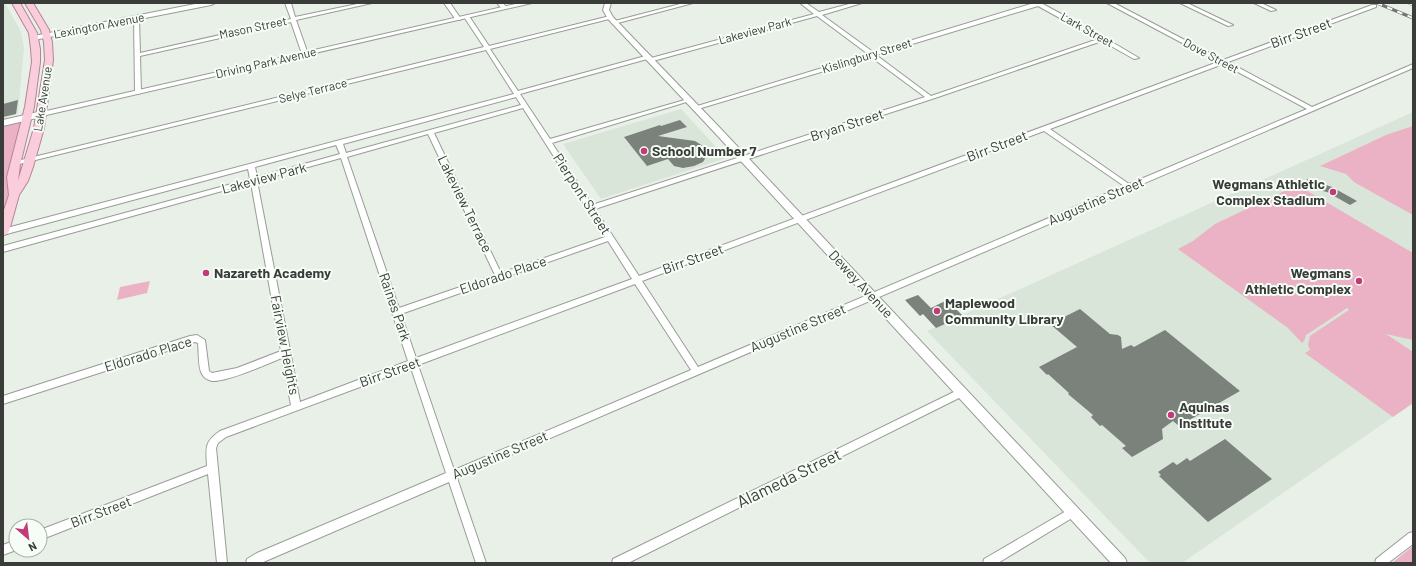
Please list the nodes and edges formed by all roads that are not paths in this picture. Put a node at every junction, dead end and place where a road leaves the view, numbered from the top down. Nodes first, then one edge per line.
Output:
1 (16, 3) edge
2 (29, 3) edge
3 (211, 3) edge
4 (288, 3) edge
5 (369, 3) edge
6 (448, 3) edge
7 (529, 3) edge
8 (608, 3) edge
9 (690, 3) edge
10 (803, 3) edge
11 (859, 3) edge
12 (1038, 3) edge
13 (1110, 3) edge
14 (1183, 3) edge
15 (1258, 3) edge
16 (200, 4) edge
17 (502, 6) edge
18 (1374, 6) dead end
19 (1273, 10) dead end
20 (818, 14) junction
21 (467, 17) junction
22 (136, 18) junction
23 (293, 19) junction
24 (458, 19) junction
25 (612, 20) junction
26 (1230, 25) dead end
27 (47, 36) junction
28 (34, 38) junction
29 (1103, 39) junction
30 (487, 48) junction
31 (305, 54) junction
32 (872, 54) junction
33 (137, 55) junction
34 (1136, 58) dead end
35 (650, 59) junction
36 (1223, 62) junction
37 (1413, 66) edge
38 (138, 92) junction
39 (517, 94) junction
40 (930, 98) junction
41 (693, 104) junction
42 (524, 106) junction
43 (1312, 109) junction
44 (42, 114) junction
45 (28, 118) junction
46 (3, 123) edge
47 (1044, 128) junction
48 (430, 132) junction
49 (548, 142) junction
50 (339, 143) junction
51 (343, 156) junction
52 (744, 159) junction
53 (30, 160) junction
54 (15, 163) junction
55 (251, 166) junction
56 (254, 180) junction
57 (1129, 187) junction
58 (14, 195) junction
59 (591, 208) junction
60 (801, 220) junction
61 (3, 232) edge
62 (610, 238) junction
63 (3, 249) edge
64 (499, 276) junction
65 (637, 280) junction
66 (872, 296) junction
67 (396, 312) junction
68 (286, 353) junction
69 (414, 363) junction
70 (696, 371) junction
71 (962, 392) junction
72 (3, 400) edge
73 (296, 407) junction
74 (212, 468) junction
75 (452, 476) junction
76 (1073, 512) junction
77 (48, 533) edge
78 (1413, 537) edge
79 (222, 563) edge
80 (251, 563) edge
81 (481, 563) edge
82 (617, 563) edge
83 (988, 563) edge
84 (1120, 563) edge
85 (1380, 563) edge

1 - 28 main road, Lake Avenue
2 - 27 main road, Lake Avenue
3 - 16 main road, Lexington Avenue
4 - 23 street
5 - 23 street, Mason Street
6 - 24 street
7 - 17 street, Driving Park Avenue
8 - 25 street
9 - 25 street, Selye Terrace
10 - 20 street
11 - 20 street, Lakeview Park
12 - 29 street, Lark Street
12 - 32 street, Kislingbury Street
13 - 36 street, Dove Street
14 - 26 street
15 - 19 street
16 - 22 main road, Lexington Avenue
17 - 21 street, Driving Park Avenue
18 - 36 street, Birr Street
20 - 32 street
20 - 35 street, Lakeview Park
21 - 24 street, Driving Park Avenue
21 - 30 street, Pierpont Street
22 - 27 main road, Lexington Avenue
22 - 33 street
23 - 31 street
23 - 33 street, Mason Street
24 - 31 street, Driving Park Avenue
25 - 30 street, Selye Terrace
25 - 35 street, Dewey Avenue
27 - 28 main road, Lexington Avenue
27 - 44 main road, Lake Avenue
28 - 45 main road, Lake Avenue
29 - 34 street, Lark Street
29 - 40 street, Bryan Street
30 - 39 street, Pierpont Street
30 - 53 street, Selye Terrace
31 - 38 street, Driving Park Avenue
32 - 40 street
32 - 41 street, Kislingbury Street
33 - 38 street
35 - 39 street, Lakeview Park
35 - 41 street, Dewey Avenue
36 - 43 street, Dove Street
36 - 47 street, Birr Street
37 - 43 street, Augustine Street
38 - 44 street, Driving Park Avenue
39 - 42 street, Pierpont Street
39 - 50 street, Lakeview Park
40 - 52 street, Bryan Street
41 - 49 street, Kislingbury Street
41 - 52 street, Dewey Avenue
42 - 48 street, Lakeview Park
42 - 49 street, Pierpont Street
43 - 57 street, Augustine Street
44 - 45 main road, Driving Park Avenue
44 - 53 main road, Lake Avenue
45 - 46 main road, Driving Park Avenue
45 - 54 main road, Lake Avenue
47 - 57 street
47 - 60 street, Birr Street
48 - 51 street, Lakeview Park
48 - 64 street, Lakeview Terrace
49 - 59 street, Pierpont Street
50 - 51 street, Raines Park
50 - 55 street, Lakeview Park
51 - 56 street, Lakeview Park
51 - 67 street, Raines Park
52 - 59 street, Bryan Street
52 - 60 street, Dewey Avenue
53 - 54 street, Selye Terrace
53 - 58 main road, Lake Avenue
54 - 58 main road, Lake Avenue
55 - 56 street, Fairview Heights
55 - 61 street, Lakeview Park
56 - 63 street, Lakeview Park
56 - 68 street, Fairview Heights
57 - 66 street, Augustine Street
58 - 61 main road, Lake Avenue
59 - 62 street, Pierpont Street
60 - 65 street, Birr Street
60 - 66 street, Dewey Avenue
62 - 64 street, Eldorado Place
62 - 65 street, Pierpont Street
64 - 67 street, Eldorado Place
65 - 69 street, Birr Street
65 - 70 street, Pierpont Street
66 - 70 street, Augustine Street
66 - 71 street, Dewey Avenue
67 - 69 street, Raines Park
68 - 72 street, Eldorado Place
68 - 73 street, Fairview Heights
69 - 73 street, Birr Street
69 - 75 street, Raines Park
70 - 75 street, Augustine Street
71 - 76 street, Dewey Avenue
71 - 82 street, Alameda Street
73 - 74 street, Birr Street
74 - 77 street, Birr Street
74 - 79 street
75 - 80 street, Augustine Street
75 - 81 street, Raines Park
76 - 83 street
76 - 84 street, Dewey Avenue
78 - 85 street

